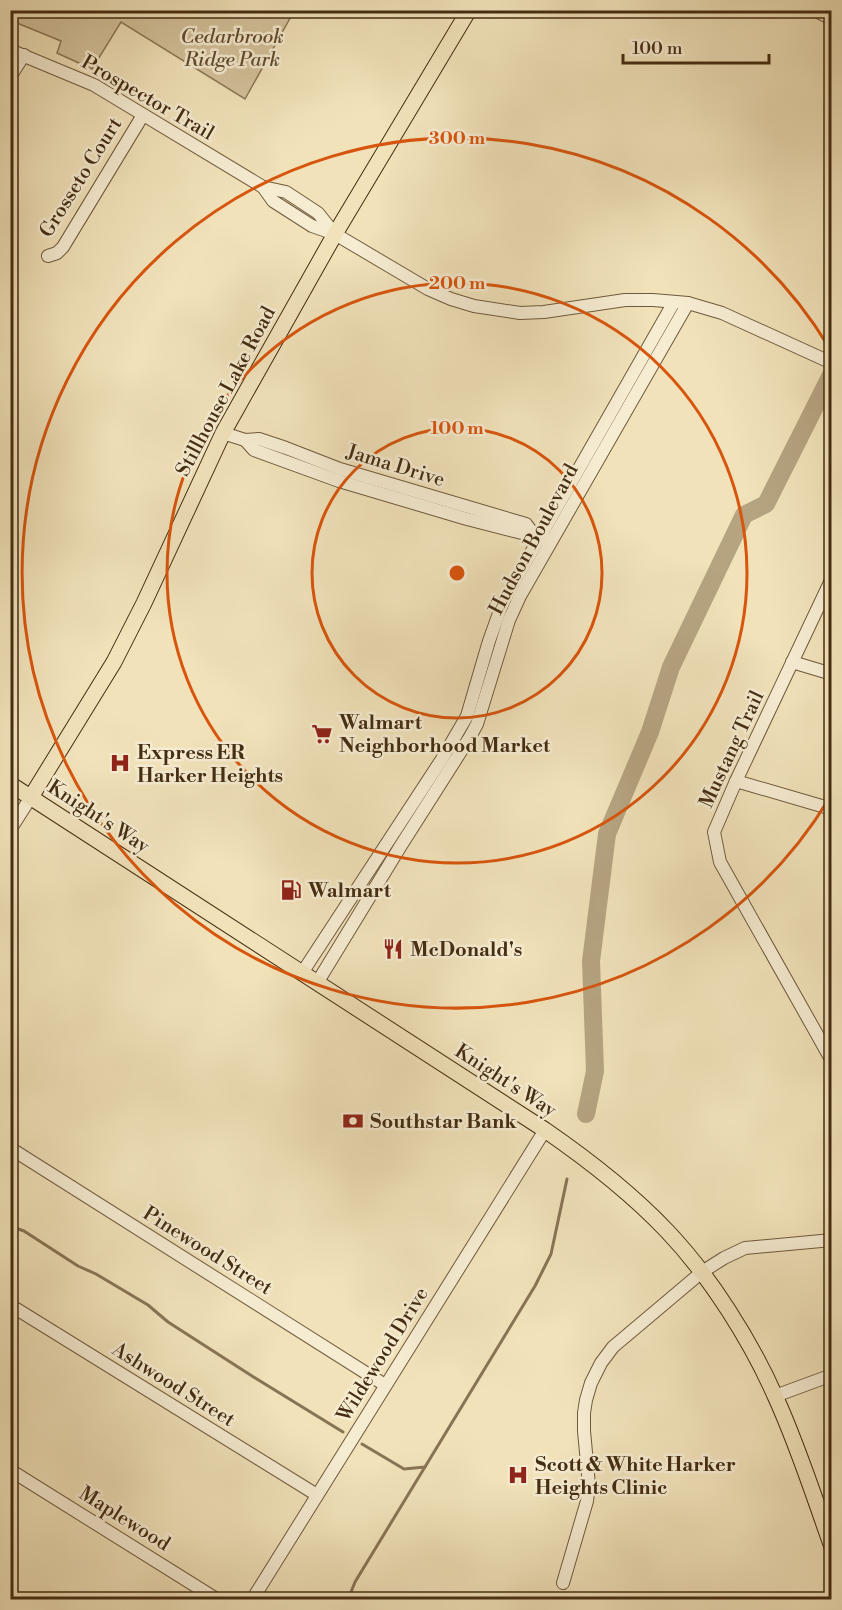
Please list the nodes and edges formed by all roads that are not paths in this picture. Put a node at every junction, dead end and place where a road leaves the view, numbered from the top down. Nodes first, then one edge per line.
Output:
1 (469, 10) edge
2 (814, 10) edge
3 (831, 15) edge
4 (10, 50) edge
5 (24, 55) junction
6 (10, 77) edge
7 (143, 115) junction
8 (335, 234) junction
9 (48, 256) dead end
10 (674, 302) junction
11 (688, 303) junction
12 (831, 363) edge
13 (223, 433) junction
14 (541, 537) junction
15 (831, 578) edge
16 (792, 662) junction
17 (831, 674) edge
18 (736, 782) junction
19 (10, 784) edge
20 (31, 797) junction
21 (831, 809) edge
22 (10, 830) edge
23 (394, 843) junction
24 (350, 899) junction
25 (363, 907) junction
26 (302, 973) junction
27 (317, 983) junction
28 (831, 1061) edge
29 (544, 1130) junction
30 (10, 1148) edge
31 (831, 1240) edge
32 (702, 1272) junction
33 (10, 1305) edge
34 (831, 1375) edge
35 (385, 1385) junction
36 (775, 1396) junction
37 (10, 1470) edge
38 (317, 1495) junction
39 (831, 1547) edge
40 (562, 1582) dead end
41 (218, 1599) edge
42 (252, 1599) edge

1 - 8 main road, Stillhouse Lake Road
2 - 3 street
4 - 5 street, Prospector Trail
5 - 6 street
5 - 7 street, Prospector Trail
7 - 8 street, Prospector Trail
7 - 9 street, Grosseto Court
8 - 10 street, Prospector Trail
8 - 13 main road, Stillhouse Lake Road
10 - 11 street, Prospector Trail
10 - 14 street, Hudson Boulevard
11 - 12 street, Prospector Trail
11 - 14 street, Hudson Boulevard
13 - 14 street, Jama Drive
13 - 20 main road, Stillhouse Lake Road
14 - 23 street, Hudson Boulevard
15 - 16 street, Mustang Trail
16 - 17 street
16 - 18 street, Mustang Trail
18 - 21 street
18 - 28 street, Mustang Trail
19 - 20 main road, Knight's Way
20 - 22 street
20 - 26 main road, Knight's Way
23 - 24 street, Hudson Boulevard
23 - 25 street, Hudson Boulevard
24 - 25 street
24 - 26 street, Hudson Boulevard
25 - 27 street, Hudson Boulevard
26 - 27 main road, Knight's Way
27 - 29 main road, Knight's Way
29 - 32 main road, Knight's Way
29 - 35 street, Wildewood Drive
30 - 35 street, Pinewood Street
31 - 32 street
32 - 36 main road, Knight's Way
32 - 40 street
33 - 38 street, Ashwood Street
34 - 36 street
35 - 38 street, Wildewood Drive
36 - 39 main road, Knight's Way
37 - 41 street, Maplewood
38 - 42 street, Wildewood Drive

